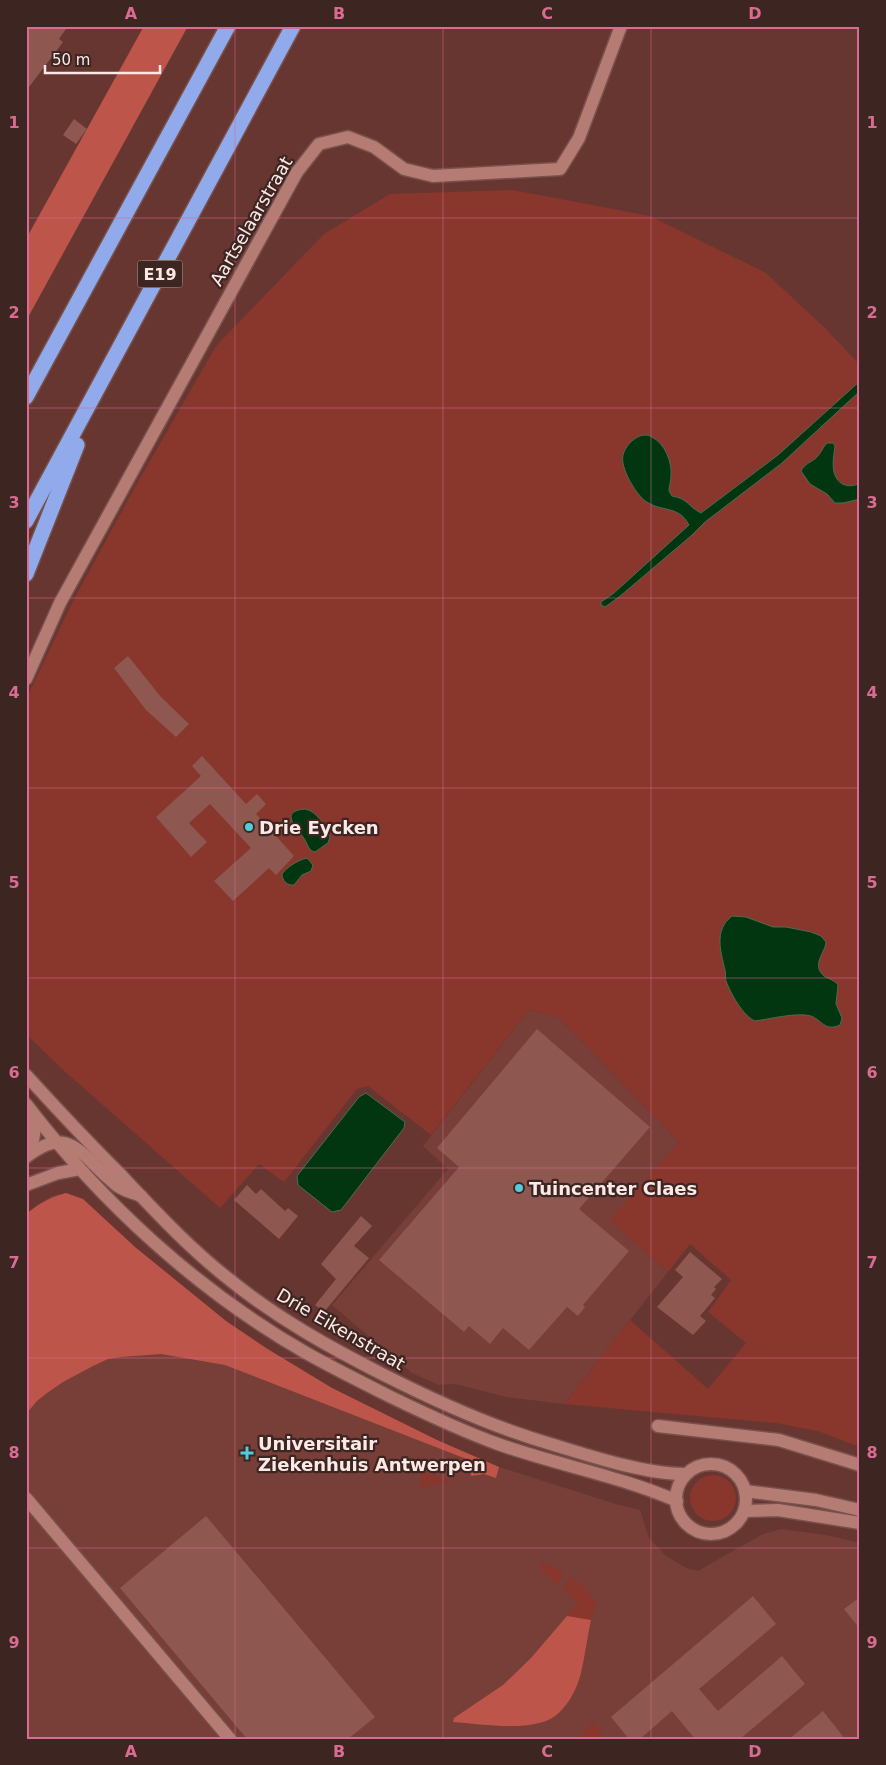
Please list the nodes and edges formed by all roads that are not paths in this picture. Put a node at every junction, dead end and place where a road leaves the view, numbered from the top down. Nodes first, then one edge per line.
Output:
1 (228, 26) edge
2 (293, 26) edge
3 (621, 26) edge
4 (58, 337) junction
5 (26, 379) edge
6 (101, 382) junction
7 (26, 397) edge
8 (26, 521) edge
9 (26, 574) edge
10 (26, 679) edge
11 (26, 1075) edge
12 (26, 1104) edge
13 (56, 1142) junction
14 (26, 1157) edge
15 (80, 1169) junction
16 (26, 1184) edge
17 (141, 1196) junction
18 (355, 1361) junction
19 (355, 1379) junction
20 (658, 1426) dead end
21 (860, 1465) edge
22 (685, 1474) junction
23 (745, 1490) junction
24 (26, 1498) edge
25 (677, 1501) junction
26 (860, 1510) edge
27 (744, 1511) junction
28 (860, 1523) edge
29 (230, 1739) edge

1 - 4 highway
2 - 6 highway, E19
3 - 10 street, Aartselaarstraat
4 - 5 highway
4 - 7 highway
6 - 8 highway, E19
6 - 9 highway
11 - 17 street, Drie Eikenstraat
12 - 13 street, Drie Eikenstraat
12 - 14 street
13 - 14 street
13 - 15 street, Drie Eikenstraat
13 - 17 street
15 - 16 street
15 - 19 street, Drie Eikenstraat
17 - 18 street, Drie Eikenstraat
18 - 19 street
18 - 22 street, Drie Eikenstraat
19 - 25 street, Drie Eikenstraat
20 - 21 street
22 - 23 street
22 - 25 street
23 - 26 street
23 - 27 street
24 - 29 street
25 - 27 street
27 - 28 street

